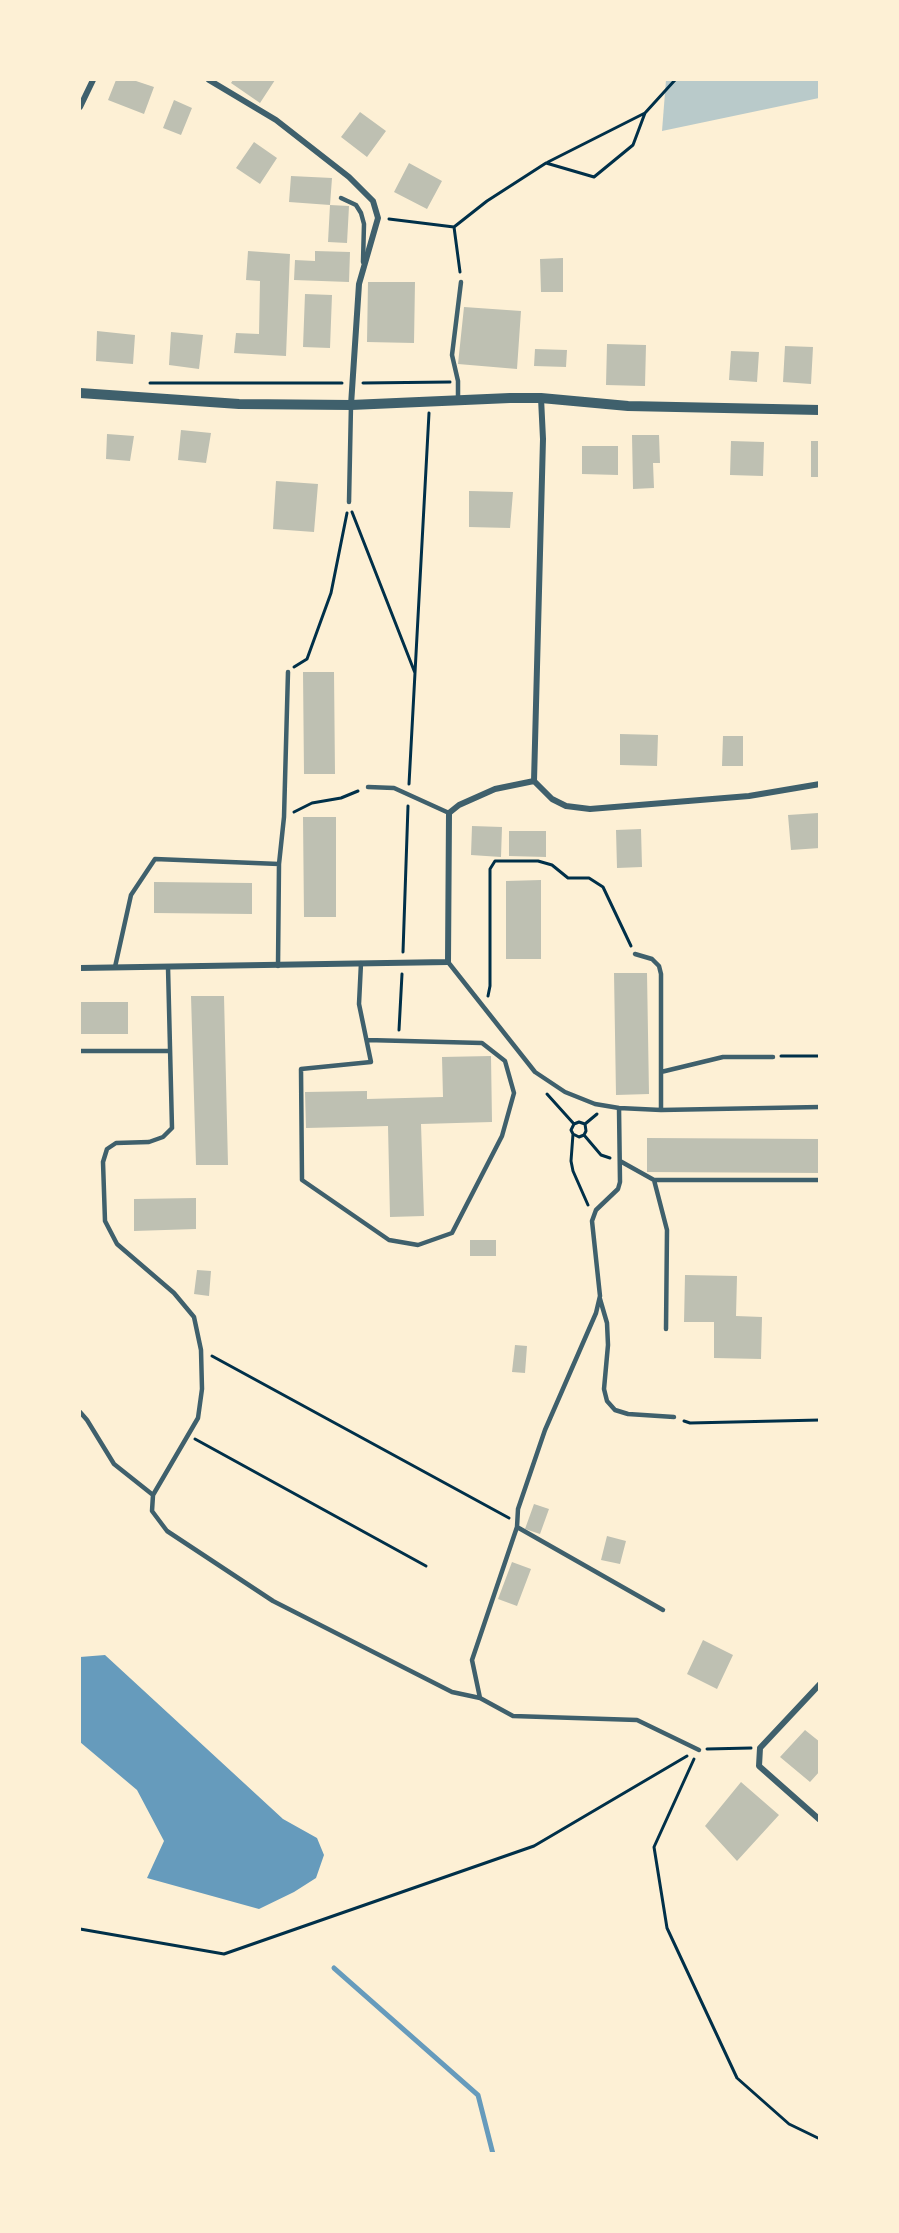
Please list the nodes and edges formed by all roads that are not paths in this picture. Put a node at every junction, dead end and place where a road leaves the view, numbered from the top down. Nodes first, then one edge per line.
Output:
1 (93, 80) edge
2 (209, 80) edge
3 (80, 107) edge
4 (341, 198) dead end
5 (363, 265) junction
6 (461, 282) road end
7 (80, 393) edge
8 (541, 398) junction
9 (458, 401) junction
10 (351, 405) junction
11 (819, 410) edge
12 (349, 502) road end
13 (288, 672) road end
14 (534, 781) junction
15 (819, 784) edge
16 (369, 787) road end
17 (449, 813) junction
18 (279, 864) junction
19 (635, 954) road end
20 (448, 962) junction
21 (361, 963) junction
22 (278, 966) junction
23 (115, 967) junction
24 (168, 967) junction
25 (80, 968) edge
26 (367, 1040) junction
27 (80, 1051) edge
28 (170, 1051) junction
29 (773, 1057) road end
30 (661, 1072) junction
31 (819, 1107) edge
32 (619, 1108) junction
33 (660, 1110) junction
34 (620, 1161) junction
35 (654, 1180) junction
36 (819, 1180) edge
37 (600, 1296) junction
38 (666, 1329) dead end
39 (80, 1412) edge
40 (674, 1417) road end
41 (153, 1495) junction
42 (516, 1525) junction
43 (663, 1610) dead end
44 (819, 1684) edge
45 (480, 1698) junction
46 (699, 1750) road end
47 (819, 1820) edge

1 - 3 street
2 - 5 street
4 - 5 lane
5 - 10 street
6 - 9 lane
7 - 10 street
8 - 9 street
8 - 11 street
8 - 14 street
9 - 10 street
10 - 12 lane
13 - 18 lane
14 - 15 street
14 - 17 street
16 - 17 lane
17 - 20 street
18 - 22 lane
18 - 23 lane
19 - 30 lane
20 - 21 street
20 - 32 lane
21 - 22 street
21 - 26 lane
22 - 24 street
23 - 24 street
23 - 25 street
24 - 28 lane
26 - 26 lane
27 - 28 lane
28 - 41 lane
29 - 30 lane
30 - 33 lane
31 - 33 lane
32 - 33 lane
32 - 34 lane
34 - 35 lane
34 - 37 lane
35 - 36 lane
35 - 38 lane
37 - 40 lane
37 - 42 lane
39 - 41 lane
41 - 45 lane
42 - 43 lane
42 - 45 lane
44 - 47 street
45 - 46 lane

